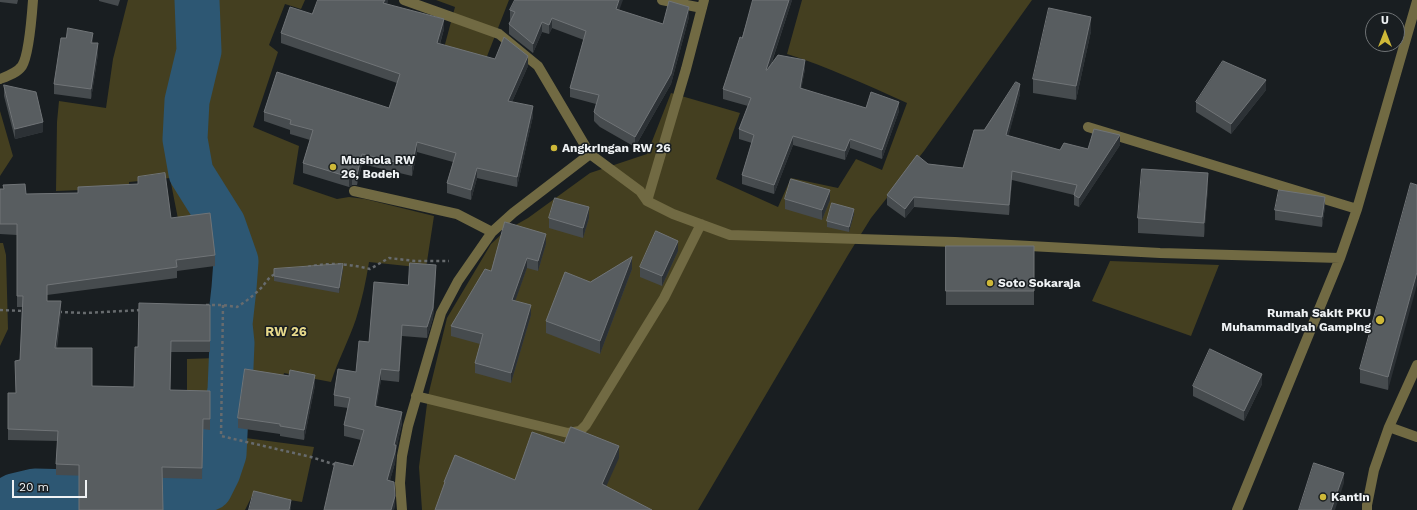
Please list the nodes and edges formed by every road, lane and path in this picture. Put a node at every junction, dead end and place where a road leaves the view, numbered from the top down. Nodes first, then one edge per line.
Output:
1 (33, 0) edge
2 (404, 0) edge
3 (662, 0) edge
4 (1417, 1) edge
5 (703, 4) edge
6 (0, 79) edge
7 (1088, 127) dead end
8 (590, 154) junction
9 (354, 191) dead end
10 (647, 201) junction
11 (1357, 209) junction
12 (701, 224) junction
13 (492, 232) junction
14 (1340, 258) junction
15 (466, 267) junction
16 (303, 268) edge
17 (277, 274) edge
18 (204, 305) edge
19 (223, 305) junction
20 (0, 310) edge
21 (144, 310) edge
22 (25, 311) edge
23 (55, 312) edge
24 (1417, 365) edge
25 (416, 396) junction
26 (1389, 427) junction
27 (1417, 437) edge
28 (343, 468) edge
29 (402, 510) edge
30 (1237, 510) edge
31 (1367, 510) edge

1 - 6 street
2 - 8 street
3 - 5 street
4 - 11 street
5 - 10 street
7 - 11 street
8 - 10 street
8 - 13 street
9 - 13 street
10 - 12 street
11 - 14 street
12 - 14 street
12 - 25 street
13 - 15 street
14 - 30 street
15 - 16 path
15 - 25 street
17 - 19 path
18 - 19 path
19 - 28 path
20 - 22 path
21 - 23 path
24 - 26 street
25 - 29 street
26 - 27 street
26 - 31 street

